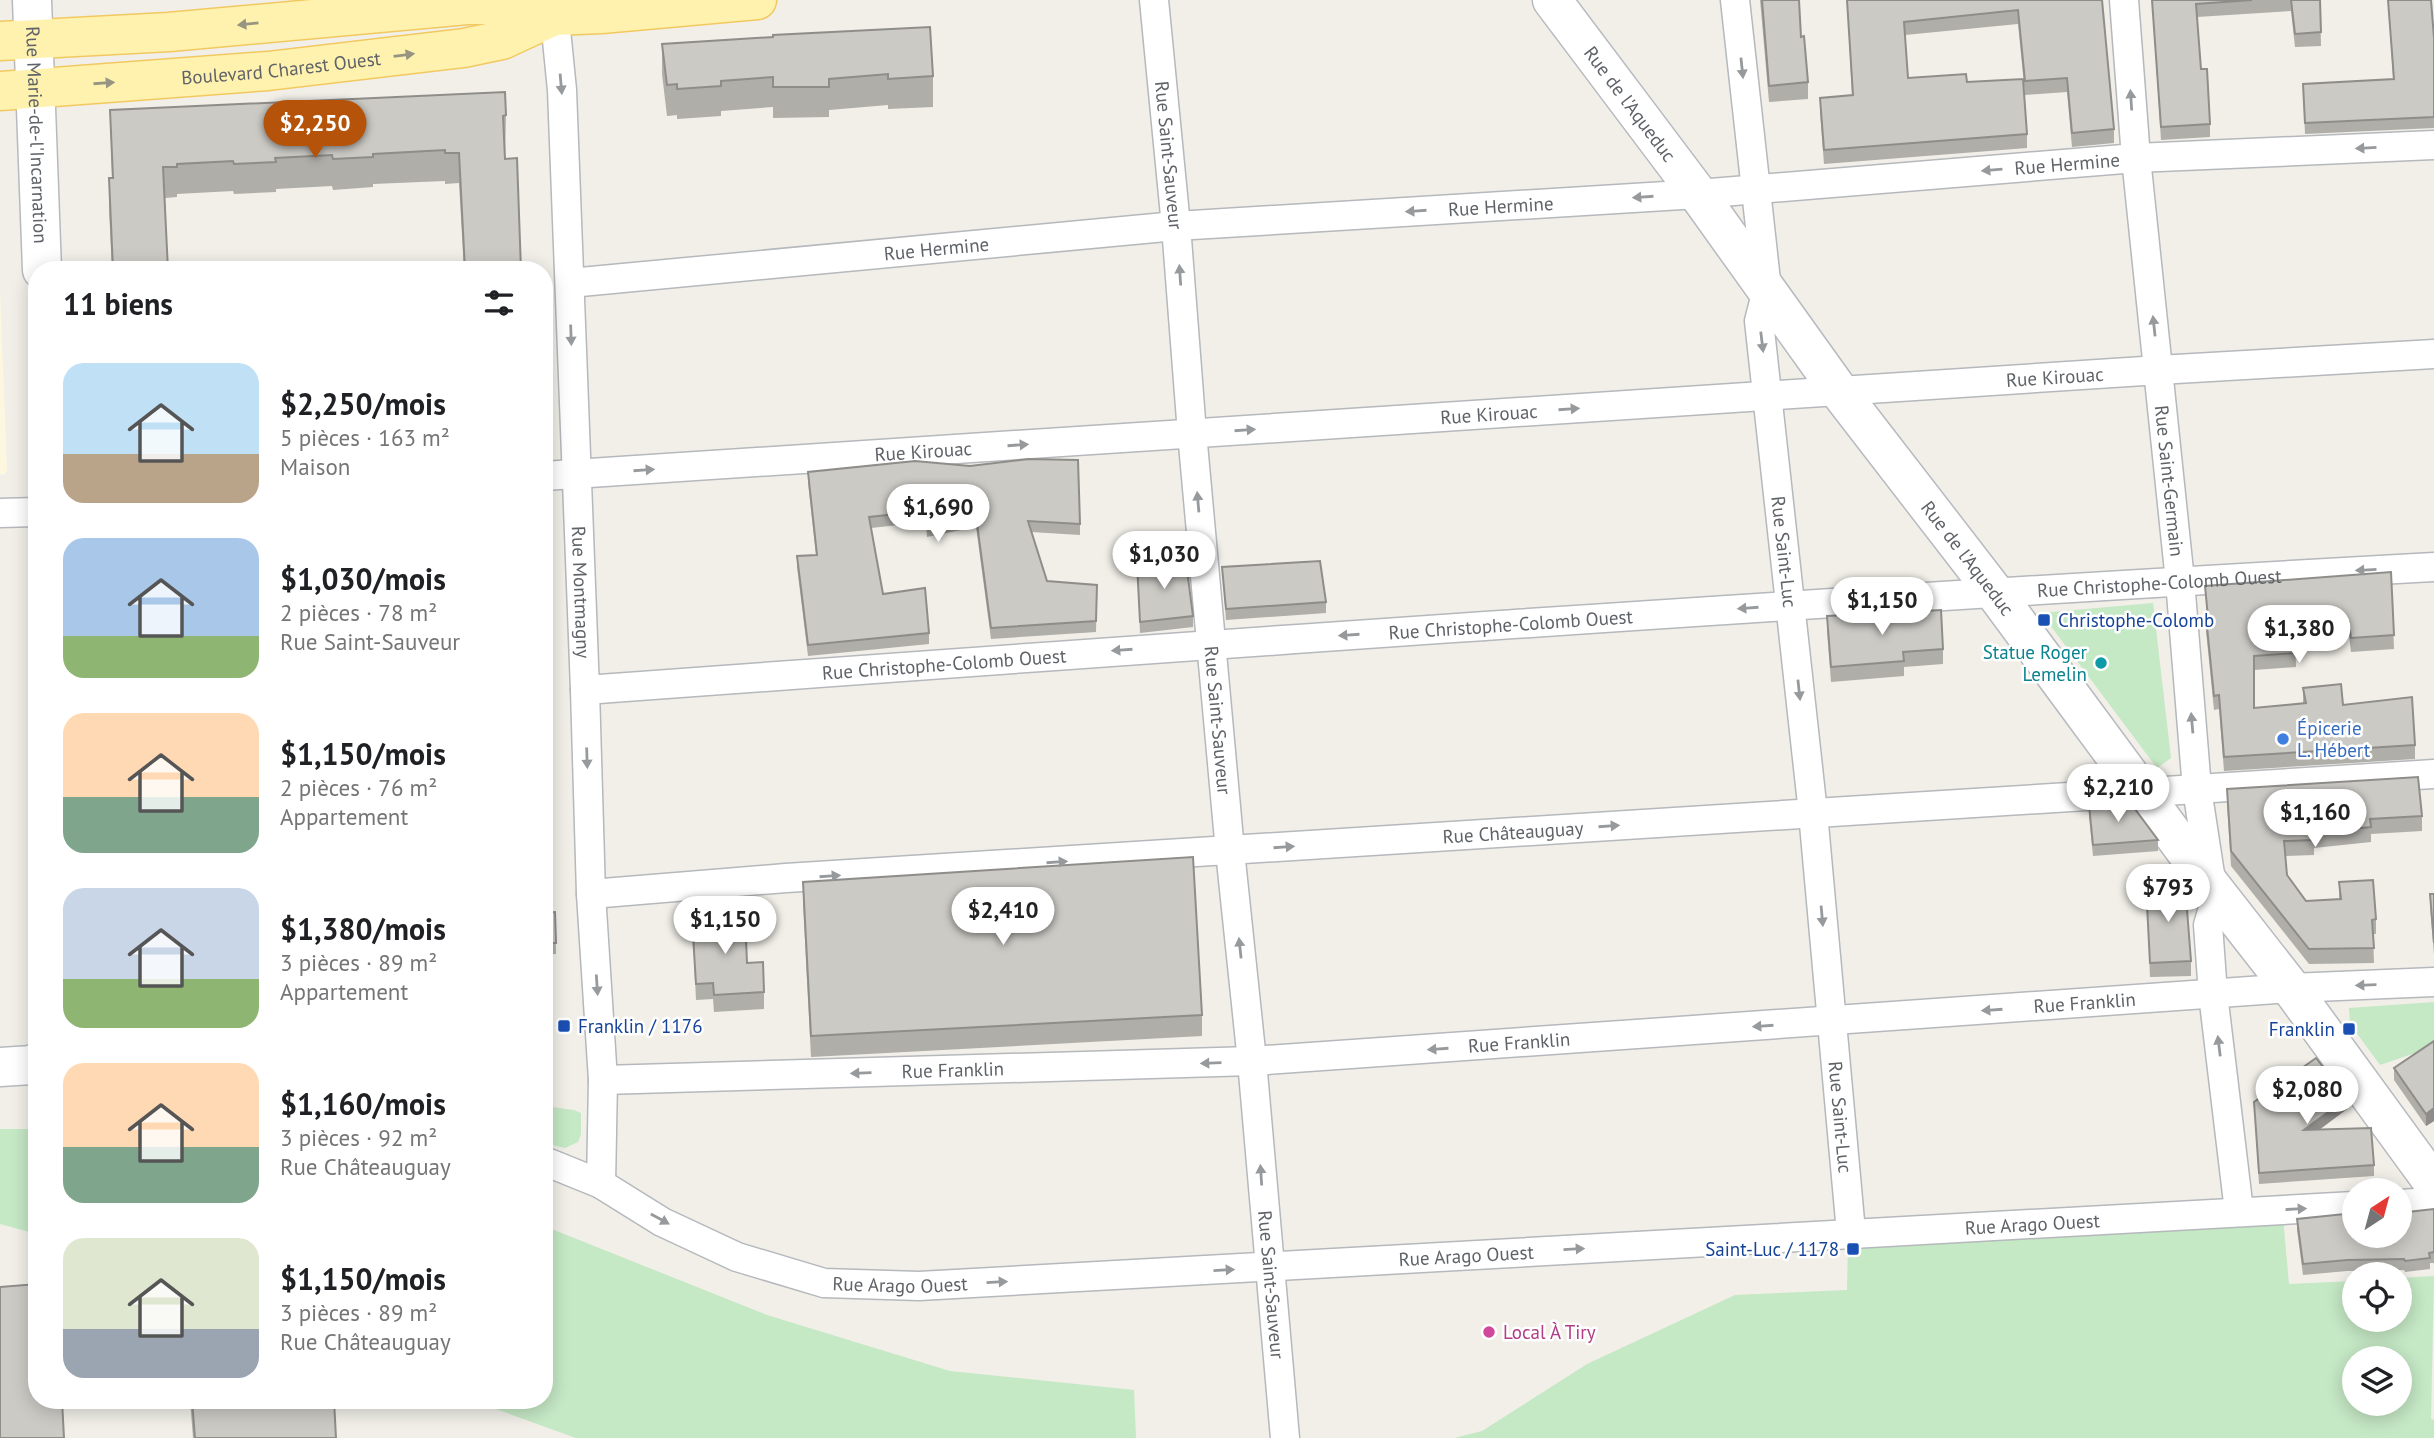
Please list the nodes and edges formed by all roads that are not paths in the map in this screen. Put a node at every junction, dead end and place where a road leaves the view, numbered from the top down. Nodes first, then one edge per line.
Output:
1 (32, 0) edge
2 (757, 0) edge
3 (1154, 0) edge
4 (1552, 0) edge
5 (1735, 0) edge
6 (2124, 0) edge
7 (554, 8) edge
8 (315, 9) edge
9 (17, 40) edge
10 (18, 89) edge
11 (2434, 145) edge
12 (2136, 158) junction
13 (1755, 189) junction
14 (1698, 194) junction
15 (1176, 226) junction
16 (41, 261) edge
17 (570, 283) junction
18 (1767, 290) junction
19 (2434, 354) edge
20 (2159, 370) junction
21 (1839, 391) junction
22 (1769, 396) junction
23 (1192, 433) junction
24 (576, 474) junction
25 (553, 475) edge
26 (28, 512) edge
27 (0, 513) edge
28 (2434, 567) edge
29 (2180, 581) junction
30 (1995, 593) junction
31 (1790, 605) junction
32 (1212, 644) junction
33 (585, 690) junction
34 (2434, 774) edge
35 (2197, 789) junction
36 (2143, 792) junction
37 (1812, 813) junction
38 (1230, 851) junction
39 (2212, 887) junction
40 (591, 894) junction
41 (2434, 982) edge
42 (2291, 988) junction
43 (2213, 994) junction
44 (1831, 1022) junction
45 (1252, 1061) junction
46 (28, 1065) edge
47 (0, 1067) edge
48 (603, 1080) junction
49 (553, 1165) edge
50 (601, 1184) junction
51 (2434, 1184) edge
52 (2434, 1202) edge
53 (2412, 1203) edge
54 (2342, 1207) edge
55 (2239, 1211) junction
56 (1851, 1232) junction
57 (1269, 1267) junction
58 (1285, 1438) edge

1 - 9 street, Rue Marie-de-l'Incarnation
2 - 7 main road, Boulevard Charest Ouest
3 - 15 street, Rue Saint-Sauveur
4 - 14 street, Rue de l'Aqueduc
5 -> 13 street, Rue Saint-Luc
12 -> 6 street, Rue Saint-Germain
7 - 8 main road, Boulevard Charest Ouest
10 -> 7 main road, Boulevard Charest Ouest
7 -> 17 street, Rue Montmagny
8 -> 9 main road, Boulevard Charest Ouest
9 - 10 street, Rue Marie-de-l'Incarnation
10 - 16 street, Rue Marie-de-l'Incarnation
11 -> 12 street, Rue Hermine
12 -> 13 street, Rue Hermine
20 -> 12 street, Rue Saint-Germain
13 - 14 street, Rue Hermine
13 - 18 street, Rue Saint-Luc
14 -> 15 street, Rue Hermine
14 - 18 street, Rue de l'Aqueduc
15 - 17 street, Rue Hermine
23 -> 15 street, Rue Saint-Sauveur
17 -> 24 street, Rue Montmagny
18 - 21 street, Rue de l'Aqueduc
18 -> 22 street, Rue Saint-Luc
19 - 20 street, Rue Kirouac
20 - 21 street, Rue Kirouac
20 - 29 street, Rue Saint-Germain
21 - 22 street, Rue Kirouac
21 - 30 street, Rue de l'Aqueduc
23 -> 22 street, Rue Kirouac
22 - 31 street, Rue Saint-Luc
24 -> 23 street, Rue Kirouac
32 -> 23 street, Rue Saint-Sauveur
24 - 25 street, Rue Kirouac
24 - 33 street, Rue Montmagny
26 - 27 street
28 -> 29 street, Rue Christophe-Colomb Ouest
29 - 30 street, Rue Christophe-Colomb Ouest
35 -> 29 street, Rue Saint-Germain
30 - 31 street, Rue Christophe-Colomb Ouest
30 - 36 street, Rue de l'Aqueduc
31 -> 32 street, Rue Christophe-Colomb Ouest
31 -> 37 street, Rue Saint-Luc
32 -> 33 street, Rue Christophe-Colomb Ouest
32 - 38 street, Rue Saint-Sauveur
33 -> 40 street, Rue Montmagny
34 - 35 street, Rue Châteauguay
35 - 36 street, Rue Châteauguay
35 - 39 street, Rue Saint-Germain
36 - 37 street, Rue Châteauguay
36 - 39 street, Rue de l'Aqueduc
38 -> 37 street, Rue Châteauguay
37 -> 44 street, Rue Saint-Luc
40 -> 38 street, Rue Châteauguay
45 -> 38 street, Rue Saint-Sauveur
39 - 42 street, Rue de l'Aqueduc
39 - 43 street, Rue Saint-Germain
40 -> 48 street, Rue Montmagny
41 -> 42 street, Rue Franklin
42 - 43 street, Rue Franklin
42 - 51 street, Rue de l'Aqueduc
43 -> 44 street, Rue Franklin
55 -> 43 street, Rue Saint-Germain
44 -> 45 street, Rue Franklin
44 - 56 street, Rue Saint-Luc
45 -> 48 street, Rue Franklin
57 -> 45 street, Rue Saint-Sauveur
46 - 47 street
48 - 50 street, Rue Montmagny
49 - 50 street, Rue Arago Ouest
50 -> 57 street, Rue Arago Ouest
52 - 53 street
55 -> 54 street, Rue Arago Ouest
55 - 56 street, Rue Arago Ouest
57 -> 56 street, Rue Arago Ouest
57 - 58 street, Rue Saint-Sauveur

